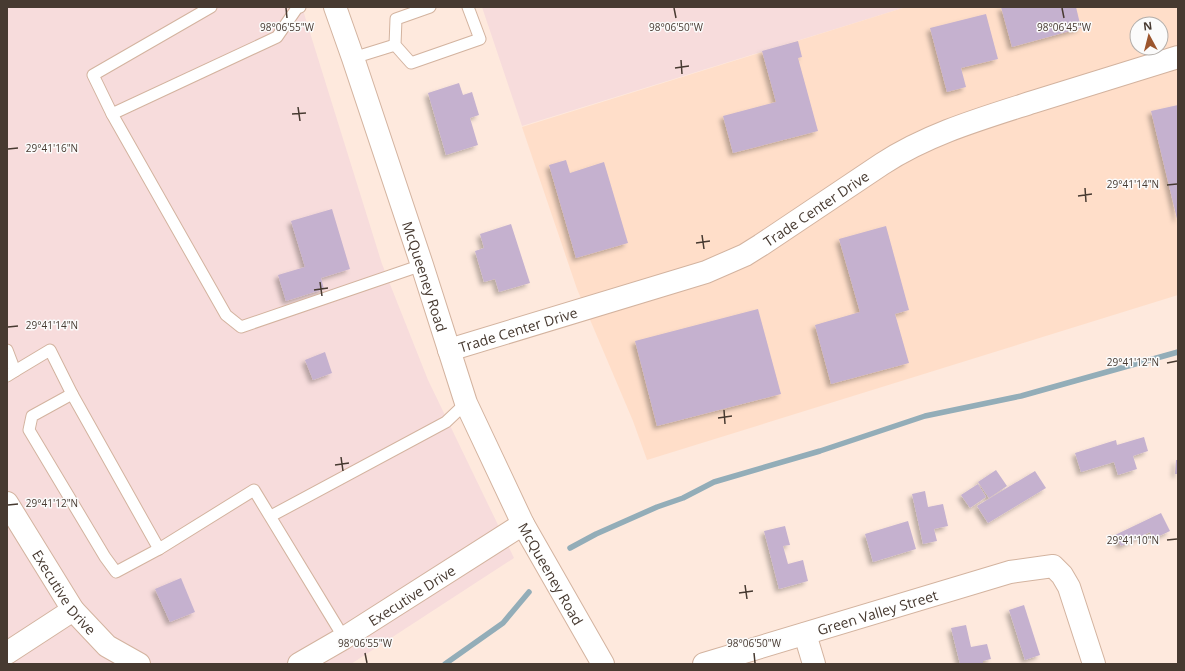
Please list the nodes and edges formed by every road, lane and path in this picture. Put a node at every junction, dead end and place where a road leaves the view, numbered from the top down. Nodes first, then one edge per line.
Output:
1 (211, 7) edge
2 (297, 7) edge
3 (334, 7) edge
4 (430, 7) edge
5 (468, 7) edge
6 (395, 45) junction
7 (353, 58) junction
8 (1178, 58) edge
9 (112, 114) junction
10 (422, 265) junction
11 (7, 350) edge
12 (449, 350) junction
13 (11, 373) edge
14 (72, 394) junction
15 (466, 403) junction
16 (7, 503) edge
17 (271, 516) junction
18 (523, 524) junction
19 (159, 549) junction
20 (73, 610) junction
21 (805, 634) junction
22 (344, 638) junction
23 (7, 653) edge
24 (139, 664) edge
25 (299, 664) edge
26 (603, 664) edge
27 (704, 664) edge
28 (814, 664) edge
29 (1094, 664) edge

1 - 9 lane
2 - 9 lane
3 - 7 street, McQueeney Road
4 - 6 lane
5 - 6 lane
6 - 7 lane
7 - 10 street, McQueeney Road
8 - 12 street, Trade Center Drive
9 - 10 lane
10 - 12 street, McQueeney Road
11 - 13 lane
12 - 15 street, McQueeney Road
13 - 14 lane
14 - 19 lane
14 - 19 lane
15 - 17 lane
15 - 18 street, McQueeney Road
16 - 20 street, Executive Drive
17 - 19 lane
17 - 22 lane
18 - 22 street, Executive Drive
18 - 26 street, McQueeney Road
20 - 23 street
20 - 24 street, Executive Drive
21 - 27 street, Green Valley Street
21 - 28 street
21 - 29 street, Green Valley Street
22 - 25 street, Executive Drive

